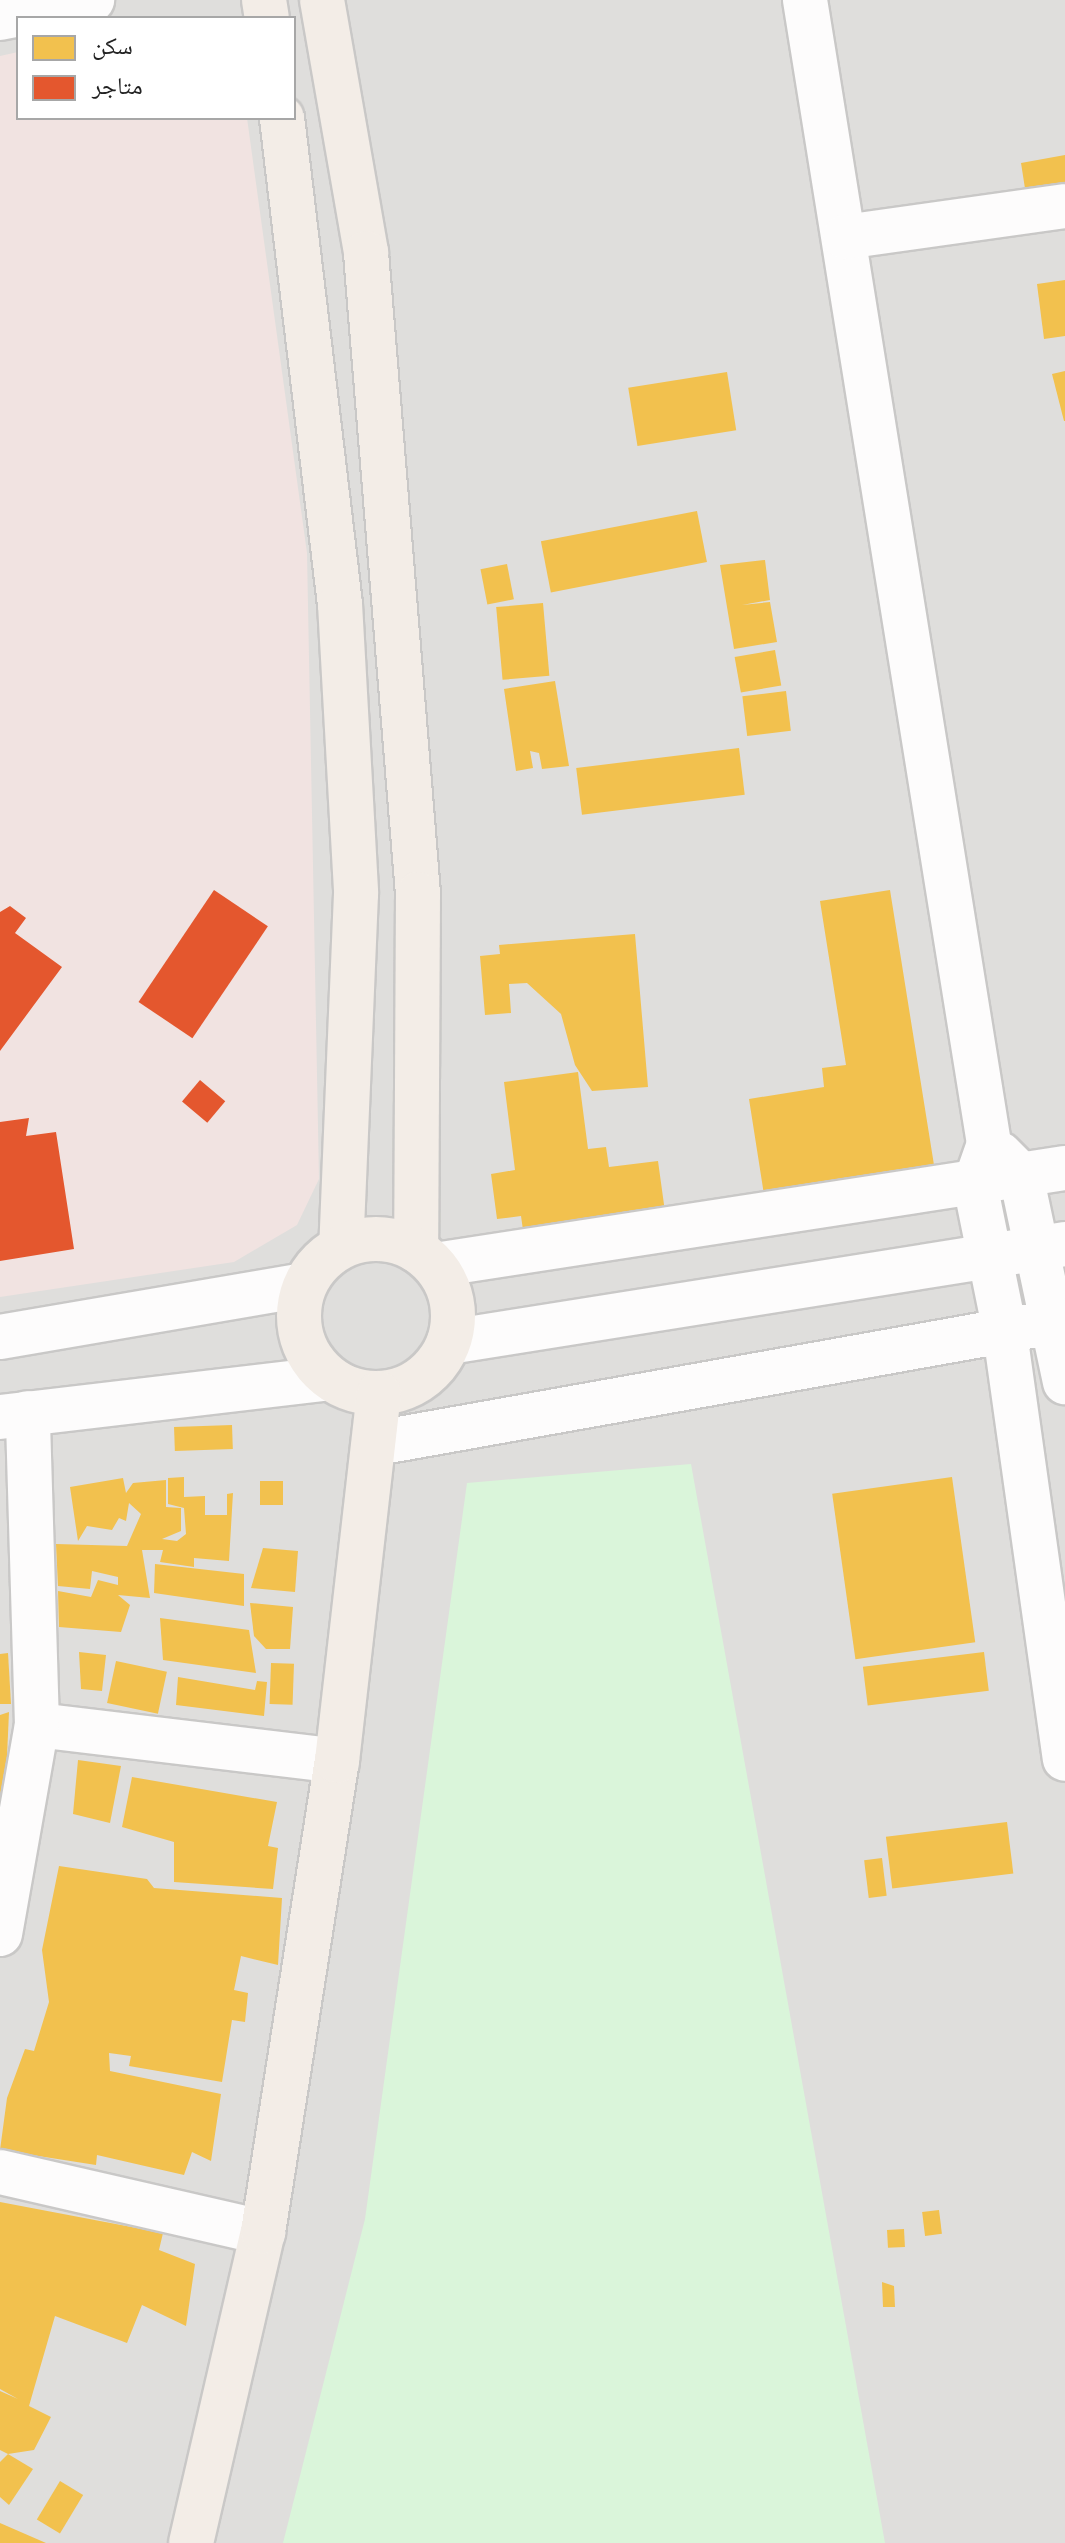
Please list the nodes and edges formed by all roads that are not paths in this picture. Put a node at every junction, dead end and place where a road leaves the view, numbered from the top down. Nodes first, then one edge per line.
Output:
1 (92, 0) edge
2 (322, 0) edge
3 (805, 0) edge
4 (0, 18) edge
5 (282, 120) edge
6 (1065, 206) edge
7 (845, 237) junction
8 (982, 1164) junction
9 (1065, 1168) edge
10 (1021, 1175) junction
11 (341, 1246) junction
12 (1053, 1246) edge
13 (990, 1255) junction
14 (425, 1257) junction
15 (305, 1285) junction
16 (1060, 1320) edge
17 (1004, 1326) junction
18 (0, 1337) edge
19 (449, 1342) junction
20 (330, 1378) junction
21 (1065, 1382) edge
22 (379, 1393) junction
23 (14, 1415) edge
24 (377, 1443) junction
25 (19, 1634) edge
26 (37, 1725) junction
27 (1065, 1759) edge
28 (337, 1761) junction
29 (11, 1830) edge
30 (0, 1934) edge
31 (0, 2172) edge
32 (263, 2232) junction
33 (197, 2524) edge
34 (166, 2543) edge

1 - 4 street
2 - 14 main road
3 - 7 street
5 - 11 main road
6 - 7 street
7 - 8 street
8 - 10 street
8 - 13 street
8 - 14 street
9 - 10 street
10 - 12 street
11 - 14 main road
11 - 15 main road
12 - 13 street
12 - 16 street
13 - 17 street
13 - 19 street
14 - 19 main road
15 - 18 street
15 - 20 main road
16 - 17 street
16 - 21 street
17 - 24 street
17 - 27 street
19 - 22 main road
20 - 22 main road
20 - 23 street
22 - 24 main road
23 - 25 street
24 - 28 main road
25 - 26 street
26 - 28 street
26 - 29 street
28 - 32 main road
29 - 30 street
31 - 32 street
32 - 33 main road
33 - 34 street

